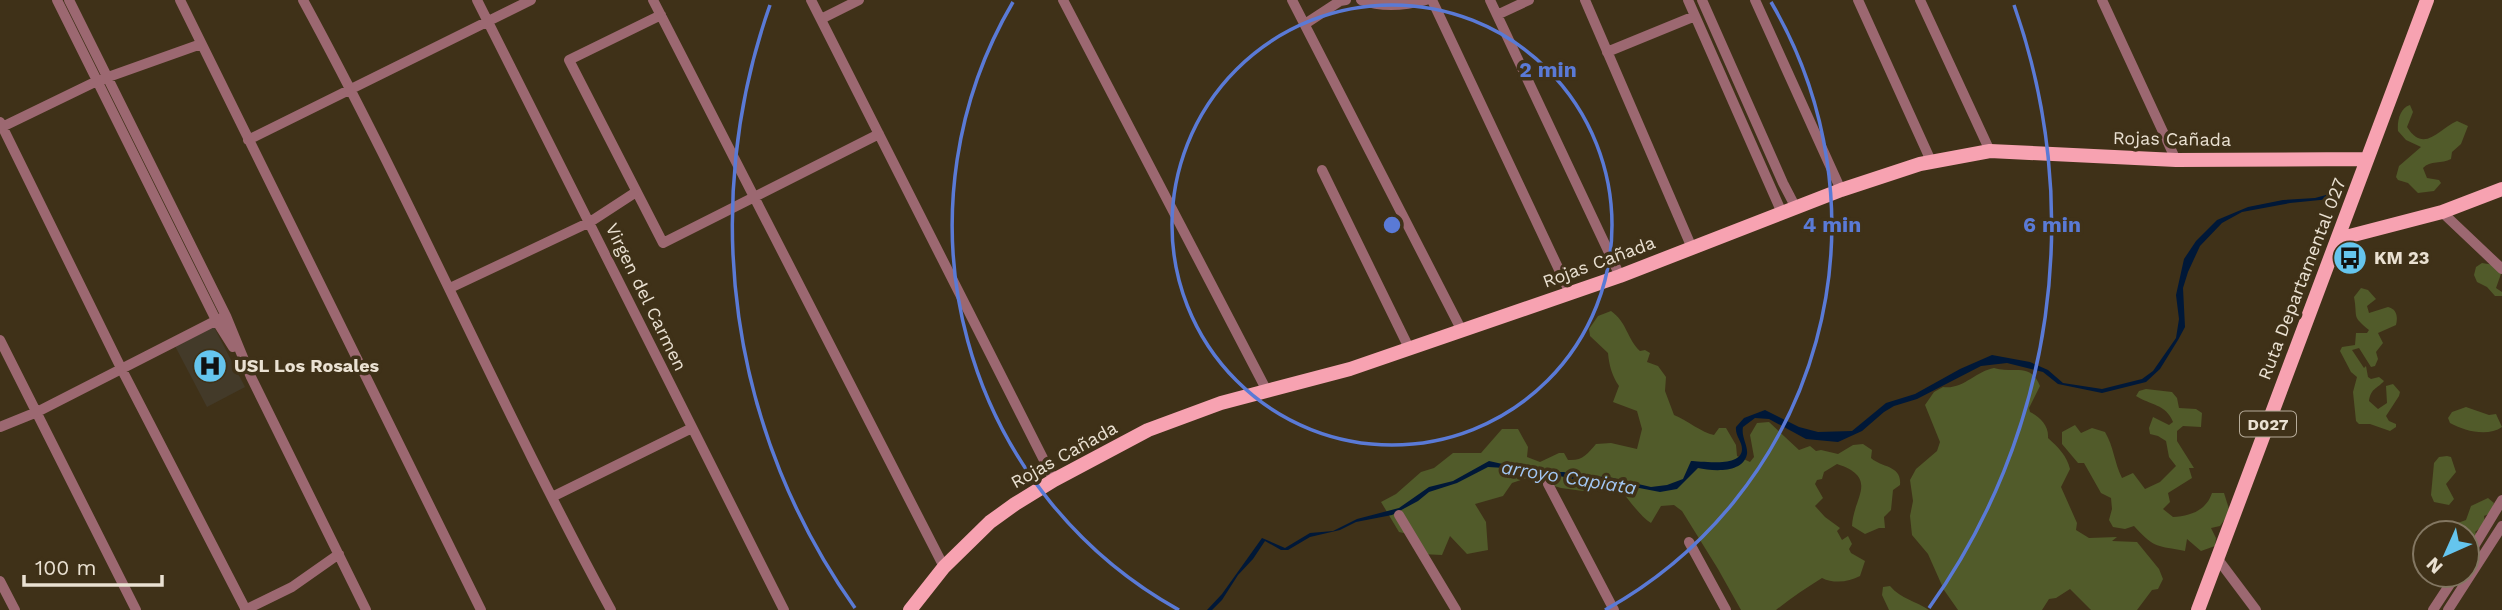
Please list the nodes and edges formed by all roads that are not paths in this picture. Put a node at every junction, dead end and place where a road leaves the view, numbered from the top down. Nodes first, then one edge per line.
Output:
1 (57, 0) edge
2 (69, 0) edge
3 (180, 0) edge
4 (303, 0) edge
5 (477, 0) edge
6 (531, 0) edge
7 (653, 0) edge
8 (811, 0) edge
9 (859, 0) edge
10 (1063, 0) edge
11 (1292, 0) edge
12 (1346, 0) edge
13 (1361, 0) edge
14 (1426, 0) edge
15 (1432, 0) edge
16 (1490, 0) edge
17 (1529, 0) edge
18 (1585, 0) edge
19 (1688, 0) edge
20 (1702, 0) edge
21 (1755, 0) edge
22 (1857, 0) edge
23 (1920, 0) edge
24 (2102, 0) edge
25 (2427, 0) edge
26 (661, 15) junction
27 (1497, 15) junction
28 (1695, 16) junction
29 (821, 19) junction
30 (488, 22) junction
31 (1305, 24) junction
32 (201, 44) junction
33 (1607, 52) junction
34 (102, 79) junction
35 (351, 88) junction
36 (1, 125) edge
37 (879, 134) junction
38 (248, 140) junction
39 (1990, 151) junction
40 (2367, 159) junction
41 (2176, 160) junction
42 (1931, 162) junction
43 (1322, 170) dead end
44 (2502, 189) edge
45 (1841, 190) junction
46 (636, 192) junction
47 (757, 198) junction
48 (1790, 210) junction
49 (2442, 212) junction
50 (590, 222) junction
51 (2337, 239) junction
52 (1692, 248) junction
53 (2502, 269) edge
54 (1620, 276) junction
55 (450, 288) junction
56 (1570, 293) junction
57 (221, 318) junction
58 (1461, 329) junction
59 (0, 340) edge
60 (1409, 348) junction
61 (121, 368) junction
62 (1268, 391) junction
63 (37, 412) junction
64 (0, 427) edge
65 (692, 428) junction
66 (1054, 480) junction
67 (1548, 484) dead end
68 (552, 496) junction
69 (2502, 500) edge
70 (1399, 515) dead end
71 (2502, 526) edge
72 (2481, 535) edge
73 (1689, 542) dead end
74 (339, 554) junction
75 (2217, 558) junction
76 (944, 567) junction
77 (0, 581) edge
78 (2447, 589) edge
79 (15, 610) edge
80 (136, 610) edge
81 (246, 610) edge
82 (366, 610) edge
83 (481, 610) edge
84 (611, 610) edge
85 (784, 610) edge
86 (910, 610) edge
87 (1456, 610) edge
88 (1614, 610) edge
89 (1726, 610) edge
90 (2198, 610) edge
91 (2256, 610) edge
92 (2433, 610) edge
93 (2448, 610) edge

1 - 34 street
2 - 34 street
3 - 32 street
4 - 35 street
5 - 30 street, Virgen del Carmen
6 - 30 street
7 - 26 street
8 - 29 street
9 - 29 street
10 - 62 street
11 - 31 street
12 - 31 street
13 - 14 street
15 - 56 street
16 - 27 street
17 - 27 street
18 - 33 street
19 - 28 street
20 - 48 street
21 - 45 street
22 - 42 street
23 - 39 street
24 - 41 street
25 - 40 main road, Ruta Departamental 027 / D027
26 - 46 street
26 - 47 street
27 - 54 street
28 - 33 street
28 - 48 street
29 - 37 street
30 - 35 street
30 - 50 street, Virgen del Carmen
31 - 58 street
32 - 34 street
32 - 38 street
33 - 52 street
34 - 36 street
34 - 57 street
35 - 38 street
35 - 55 street
36 - 61 street
37 - 47 street
37 - 66 street
38 - 83 street
39 - 41 main road, Rojas Cañada
39 - 42 main road, Rojas Cañada
40 - 41 main road, Rojas Cañada
40 - 51 main road, Ruta Departamental 027 / D027
42 - 45 main road, Rojas Cañada
43 - 60 street
44 - 49 main road
45 - 48 main road, Rojas Cañada
46 - 47 street
46 - 50 street
47 - 76 street
48 - 52 main road, Rojas Cañada
49 - 51 main road
49 - 53 street
50 - 55 street
50 - 65 street, Virgen del Carmen
51 - 75 main road, Ruta Departamental 027 / D027
52 - 54 main road, Rojas Cañada
54 - 56 main road, Rojas Cañada
55 - 68 street
56 - 58 main road, Rojas Cañada
57 - 61 street
57 - 74 street
58 - 60 main road, Rojas Cañada
59 - 63 street
60 - 62 main road, Rojas Cañada
61 - 63 street
61 - 81 street
62 - 66 main road, Rojas Cañada
63 - 64 street
63 - 80 street
65 - 68 street
65 - 85 street, Virgen del Carmen
66 - 76 main road, Rojas Cañada
67 - 88 street
68 - 84 street
69 - 72 street
70 - 87 street
71 - 93 street
73 - 89 street
74 - 81 street
74 - 82 street
75 - 90 main road, Ruta Departamental 027 / D027
75 - 91 street
76 - 86 main road, Rojas Cañada
77 - 79 street
78 - 92 street

